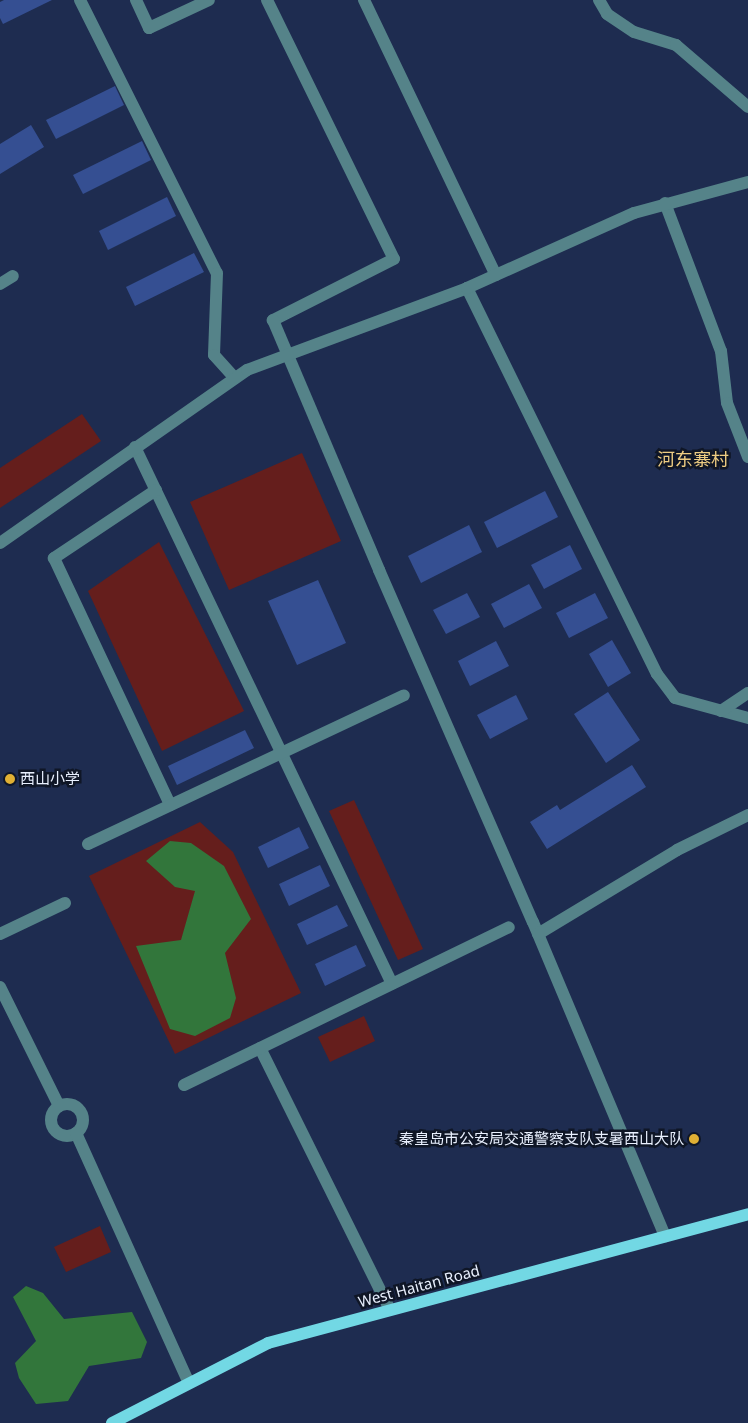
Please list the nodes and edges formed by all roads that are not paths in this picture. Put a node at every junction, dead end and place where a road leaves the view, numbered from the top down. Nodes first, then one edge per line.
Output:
1 (80, 0) edge
2 (136, 0) edge
3 (209, 0) edge
4 (267, 0) edge
5 (364, 0) edge
6 (599, 0) edge
7 (748, 107) edge
8 (748, 182) edge
9 (666, 204) junction
10 (496, 275) junction
11 (13, 276) dead end
12 (0, 284) edge
13 (467, 288) junction
14 (288, 354) junction
15 (235, 378) junction
16 (135, 447) junction
17 (748, 457) edge
18 (156, 490) junction
19 (0, 543) edge
20 (748, 693) edge
21 (404, 695) dead end
22 (721, 711) junction
23 (748, 718) edge
24 (281, 753) junction
25 (170, 805) junction
26 (748, 814) edge
27 (88, 844) dead end
28 (66, 903) dead end
29 (509, 927) dead end
30 (0, 934) edge
31 (538, 934) junction
32 (392, 984) junction
33 (0, 987) edge
34 (260, 1048) junction
35 (184, 1085) dead end
36 (59, 1106) junction
37 (76, 1134) junction
38 (748, 1214) edge
39 (665, 1236) junction
40 (390, 1310) junction
41 (189, 1384) junction
42 (112, 1423) edge

1 - 15 street
2 - 3 street
4 - 14 street
5 - 10 street
6 - 7 street
8 - 9 street
9 - 10 street
9 - 17 street
10 - 13 street
11 - 12 street
13 - 14 street
13 - 22 street
14 - 15 street
14 - 31 street
15 - 16 street
16 - 18 street
16 - 19 street
18 - 24 street
18 - 25 street
20 - 22 street
21 - 24 street
22 - 23 street
24 - 25 street
24 - 32 street
25 - 27 street
26 - 31 street
28 - 30 street
29 - 32 street
31 - 39 street
32 - 34 street
33 - 36 street
34 - 35 street
34 - 40 street
36 - 37 street
36 - 37 street
37 - 41 street
38 - 39 main road, West Haitan Road
39 - 40 main road, West Haitan Road
40 - 41 main road, West Haitan Road
41 - 42 main road, West Haitan Road

